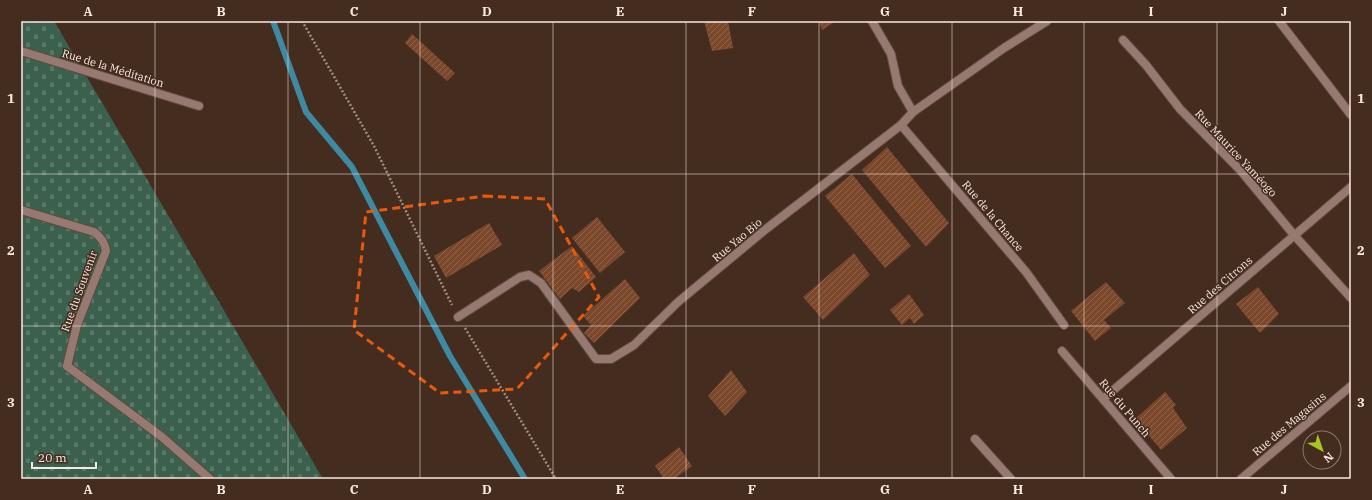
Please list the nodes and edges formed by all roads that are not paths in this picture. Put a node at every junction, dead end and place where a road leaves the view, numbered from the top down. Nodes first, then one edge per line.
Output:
1 (872, 21) edge
2 (1047, 21) edge
3 (1279, 21) edge
4 (1123, 40) dead end
5 (21, 51) edge
6 (199, 106) dead end
7 (913, 112) junction
8 (1351, 115) edge
9 (901, 125) junction
10 (1351, 187) edge
11 (21, 210) edge
12 (1294, 235) junction
13 (1351, 298) edge
14 (458, 317) road end
15 (1064, 325) dead end
16 (1062, 351) dead end
17 (1351, 386) edge
18 (1103, 399) junction
19 (975, 439) dead end
20 (210, 479) edge
21 (1011, 479) edge
22 (1171, 479) edge
23 (1241, 479) edge

1 - 7 street
2 - 7 street, Rue Yao Bio
3 - 8 street
4 - 12 street, Rue Maurice Yaméogo
5 - 6 street, Rue de la Méditation
7 - 9 street, Rue Yao Bio
9 - 14 street, Rue Yao Bio
9 - 15 street, Rue de la Chance
10 - 12 street, Rue des Citrons
11 - 20 street, Rue du Souvenir
12 - 13 street, Rue Maurice Yaméogo
12 - 18 street, Rue des Citrons
16 - 18 street, Rue du Punch
17 - 23 street, Rue des Magasins
18 - 22 street, Rue du Punch
19 - 21 street

